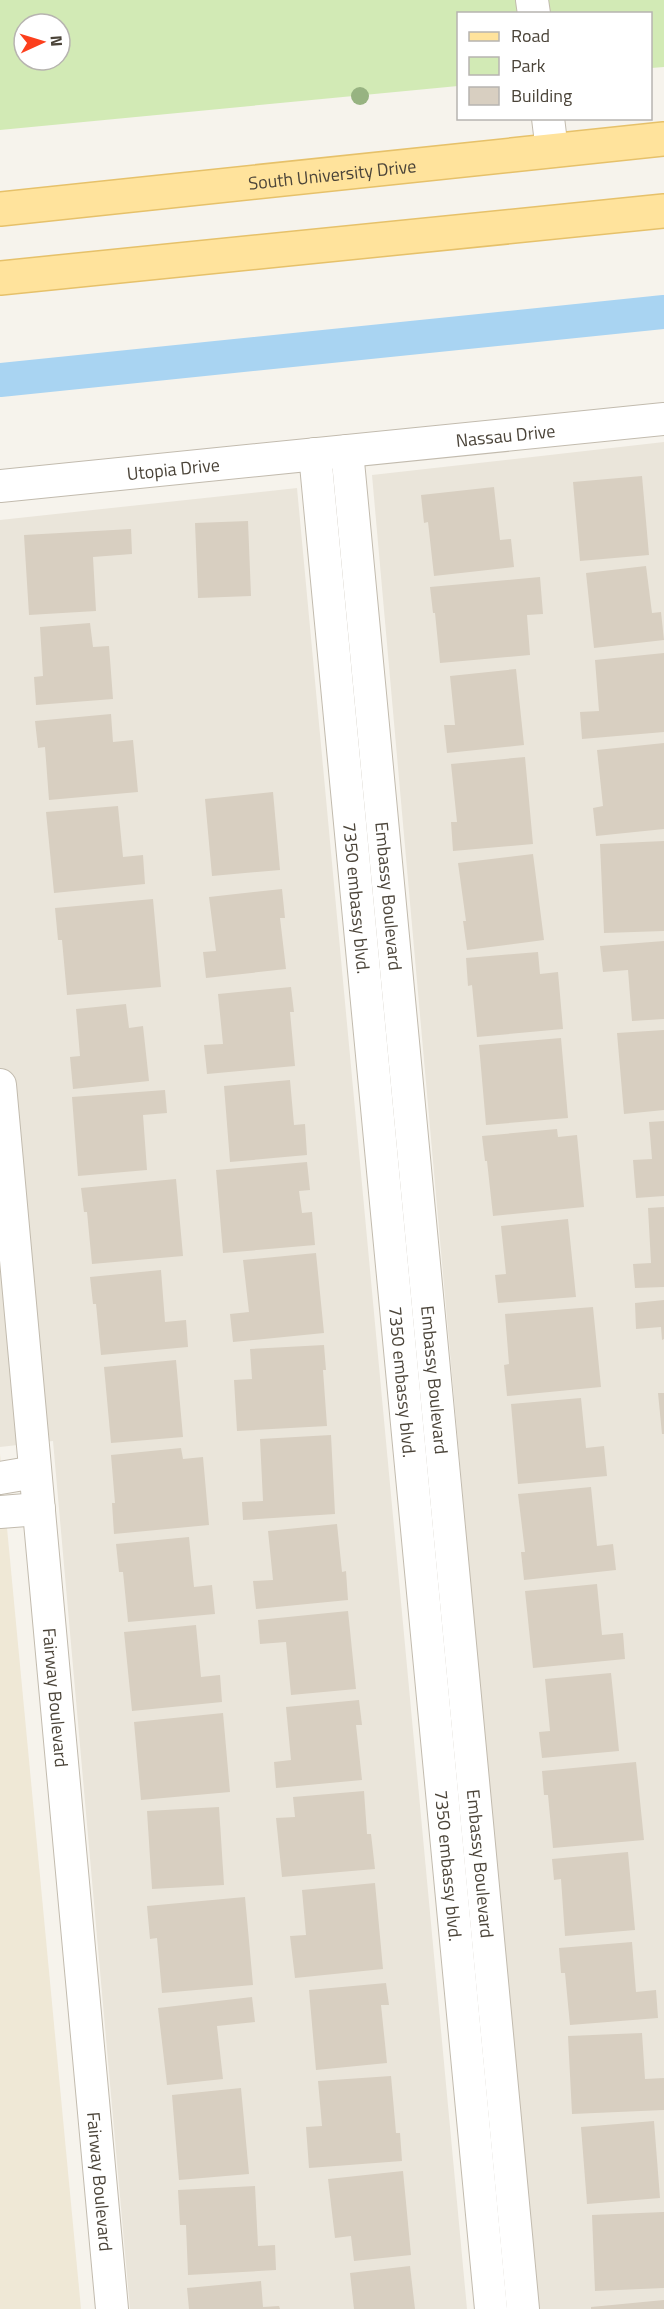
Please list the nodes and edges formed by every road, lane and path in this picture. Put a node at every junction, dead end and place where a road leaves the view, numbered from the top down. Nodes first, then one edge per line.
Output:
1 (548, 120) edge
2 (664, 139) edge
3 (552, 151) junction
4 (0, 209) edge
5 (664, 211) edge
6 (0, 278) edge
7 (664, 419) edge
8 (347, 451) junction
9 (315, 454) junction
10 (0, 486) edge
11 (0, 1085) edge
12 (35, 1472) junction
13 (0, 1478) edge
14 (39, 1509) junction
15 (0, 1512) edge
16 (112, 2309) edge
17 (491, 2309) edge
18 (523, 2309) edge

1 - 3 street
2 - 3 main road, South University Drive
3 - 4 main road, South University Drive
5 - 6 main road
7 - 8 street, Nassau Drive
8 - 9 street, Utopia Drive
8 - 18 street, Embassy Boulevard
9 - 10 street, Utopia Drive
9 - 17 street, 7350 embassy blvd.
11 - 12 street, Fairway Boulevard
12 - 13 street
12 - 14 street, Fairway Boulevard
14 - 15 street
14 - 16 street, Fairway Boulevard

